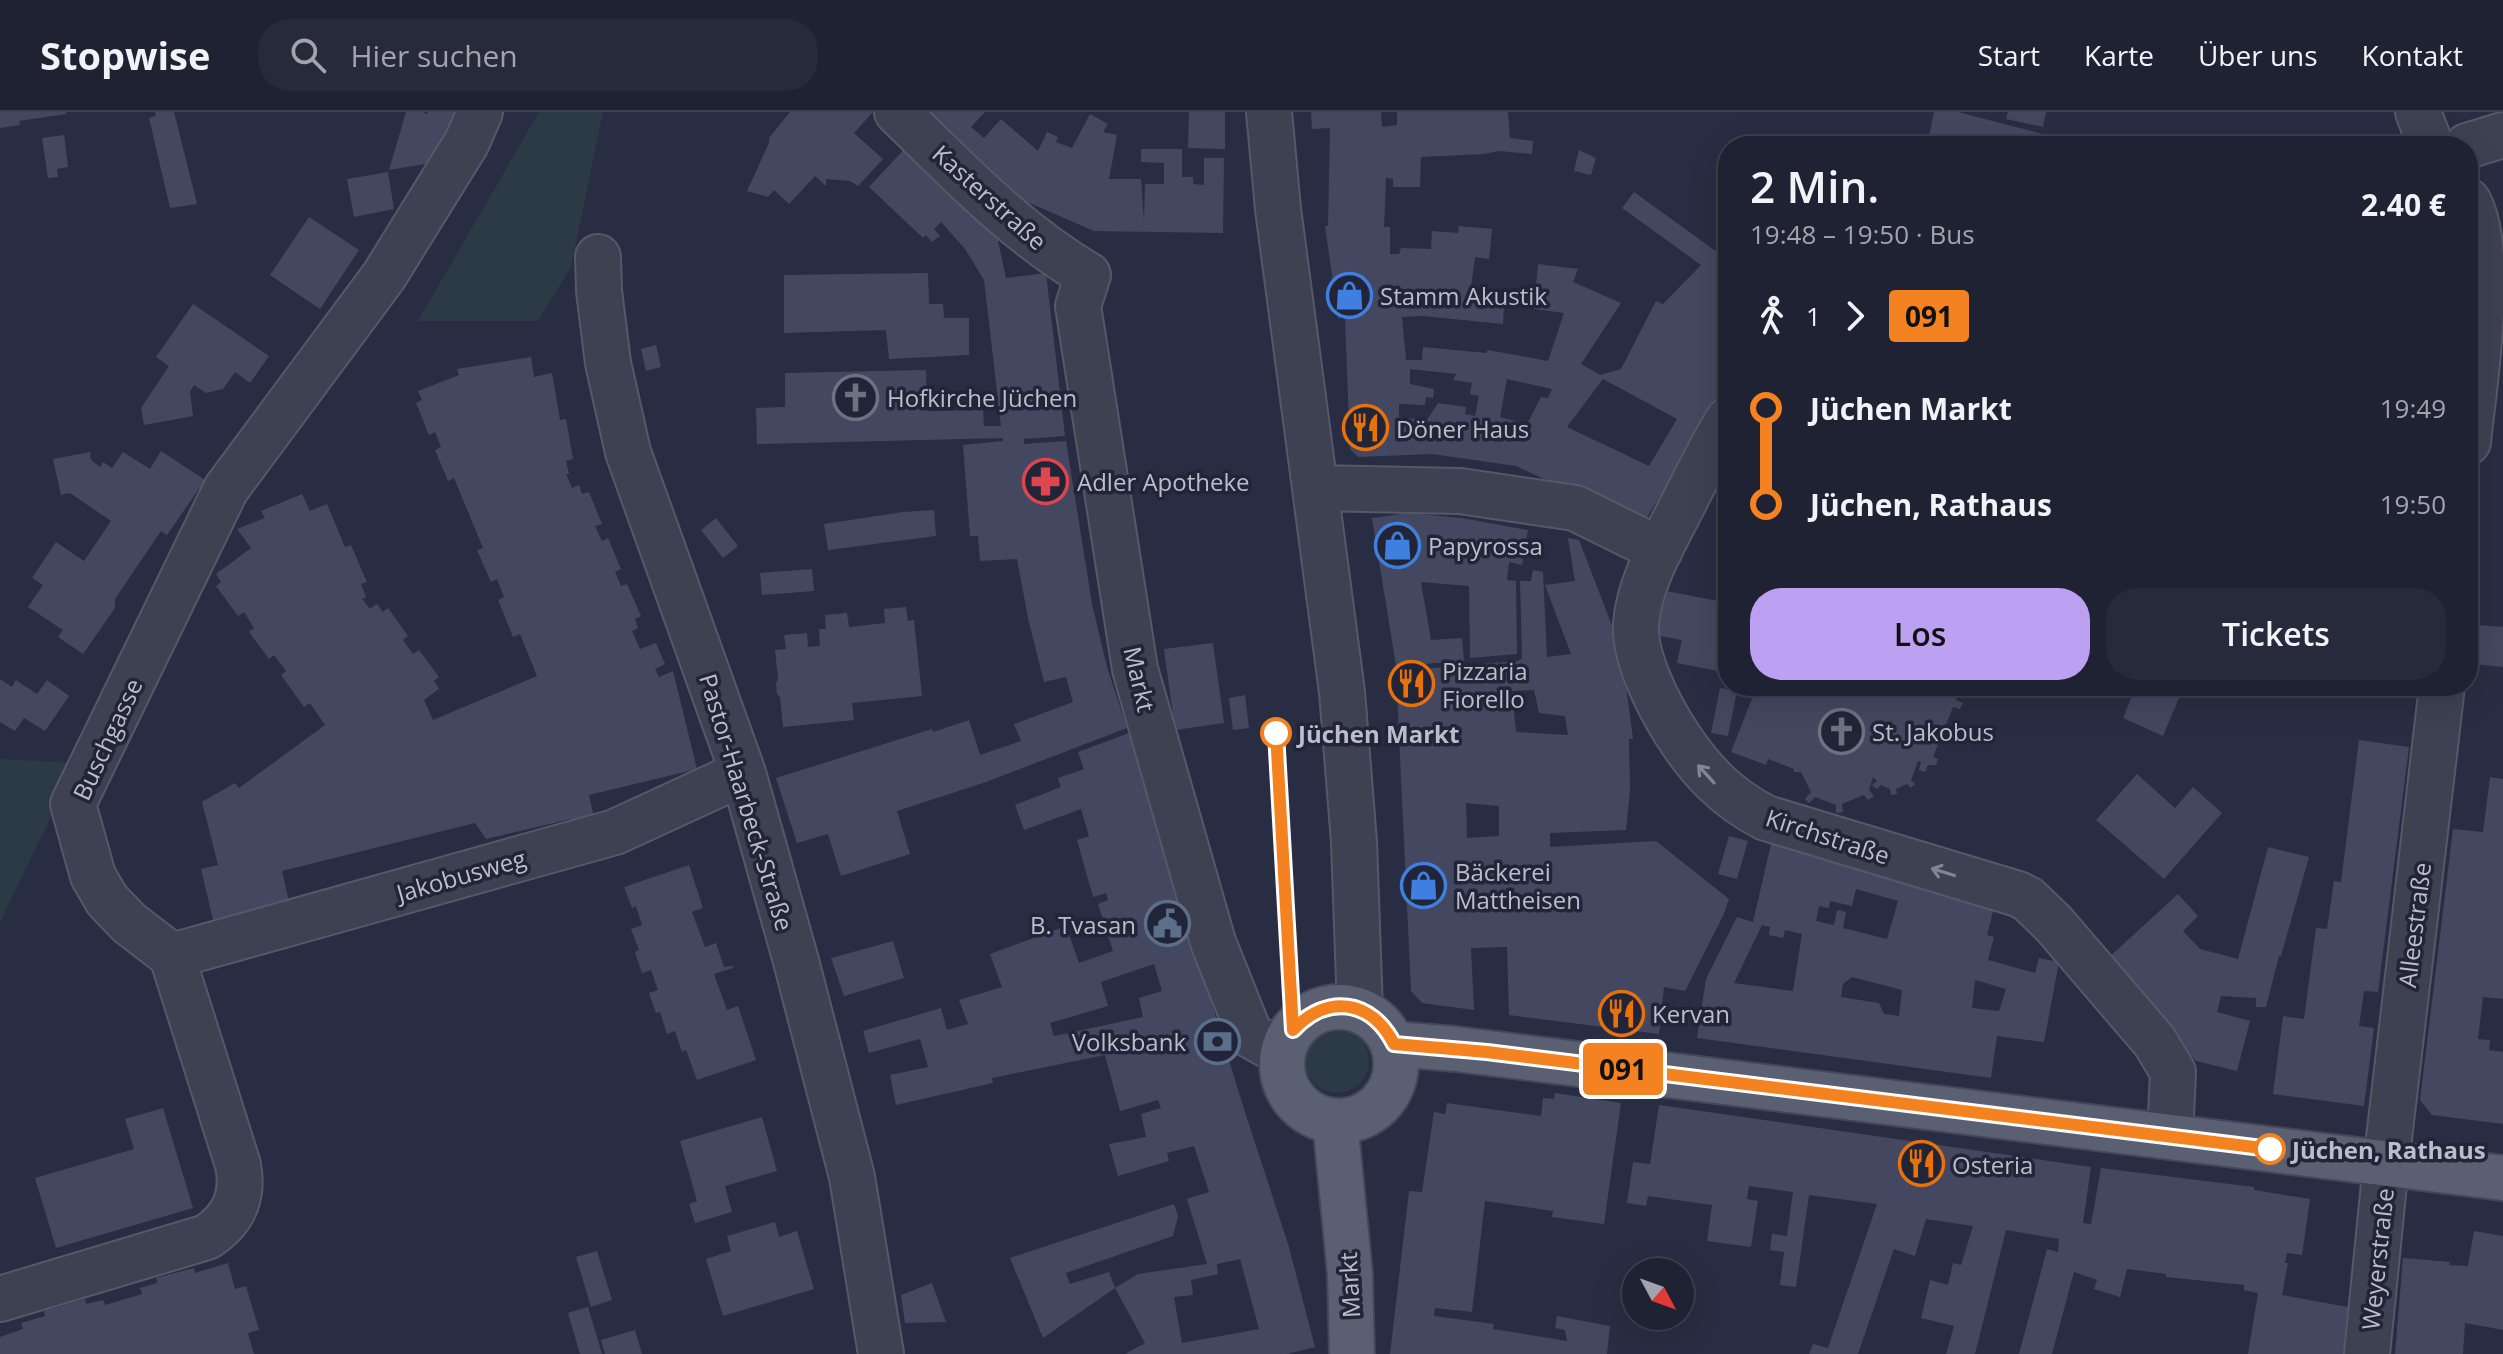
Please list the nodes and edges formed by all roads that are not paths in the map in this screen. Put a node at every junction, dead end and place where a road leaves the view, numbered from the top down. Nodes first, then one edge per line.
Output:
1 (480, 112) edge
2 (897, 112) edge
3 (1269, 112) edge
4 (2418, 112) edge
5 (2503, 135) edge
6 (2427, 136) edge
7 (2478, 143) edge
8 (2478, 229) edge
9 (598, 257) dead end
10 (1088, 275) joint
11 (2478, 343) edge
12 (1718, 435) edge
13 (1316, 488) junction
14 (1660, 550) junction
15 (2441, 696) edge
16 (743, 773) junction
17 (172, 956) junction
18 (1360, 1010) junction
19 (1394, 1044) junction
20 (1282, 1053) junction
21 (1335, 1121) junction
22 (2170, 1136) junction
23 (2386, 1164) junction
24 (2503, 1178) edge
25 (0, 1299) edge
26 (881, 1354) edge
27 (1352, 1354) edge
28 (2367, 1354) edge

1 - 17 street, Buschgasse
2 - 10 street, Kasterstraße
3 - 13 street
4 - 6 street
5 - 7 street
8 - 11 street
9 - 16 street, Pastor-Haarbeck-Straße
10 - 20 street, Markt
12 - 14 street, Kirchstraße
13 - 14 street
13 - 18 street
22 -> 14 street, Kirchstraße
15 - 23 street, Alleestraße
16 - 17 street, Jakobusweg
16 - 26 street, Pastor-Haarbeck-Straße
17 - 25 street
18 - 19 main road
18 - 20 main road
19 - 21 main road
19 - 22 main road
20 - 21 main road
21 - 27 main road, Markt
22 - 23 main road
23 - 24 main road
23 - 28 street, Weyerstraße

